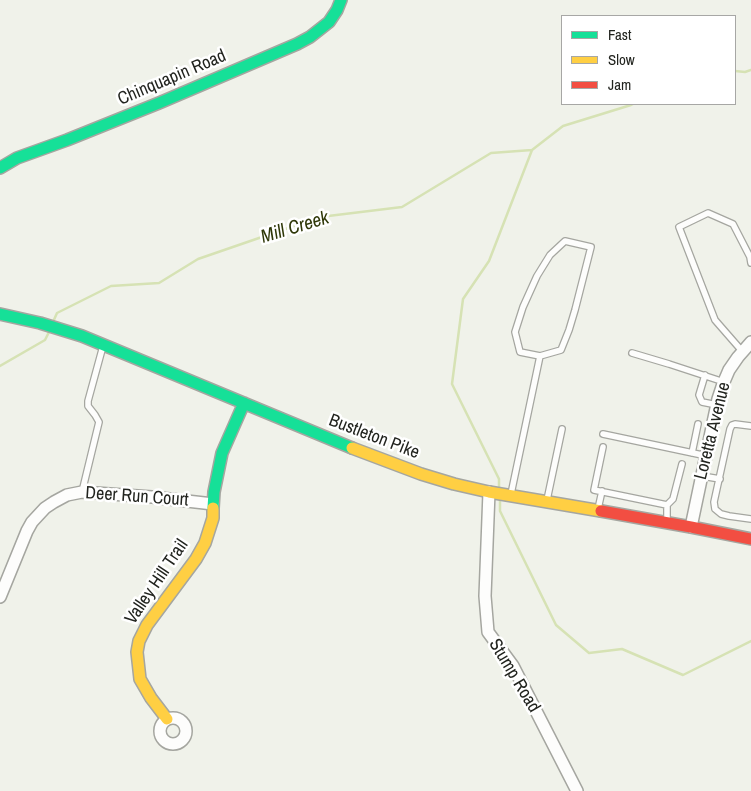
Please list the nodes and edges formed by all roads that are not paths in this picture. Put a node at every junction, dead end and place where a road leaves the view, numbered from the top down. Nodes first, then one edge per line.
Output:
1 (342, 0) edge
2 (0, 168) edge
3 (751, 263) edge
4 (0, 314) edge
5 (751, 342) edge
6 (104, 344) junction
7 (742, 351) junction
8 (632, 353) dead end
9 (540, 356) junction
10 (705, 376) junction
11 (724, 382) junction
12 (244, 403) junction
13 (717, 406) junction
14 (698, 424) dead end
15 (751, 426) edge
16 (562, 429) dead end
17 (603, 434) dead end
18 (603, 447) dead end
19 (692, 452) junction
20 (707, 456) junction
21 (682, 464) dead end
22 (702, 476) junction
23 (720, 479) junction
24 (82, 492) junction
25 (602, 492) junction
26 (499, 494) junction
27 (547, 502) junction
28 (213, 504) junction
29 (668, 504) junction
30 (597, 511) junction
31 (751, 519) edge
32 (667, 523) junction
33 (691, 527) junction
34 (751, 539) edge
35 (0, 597) edge
36 (167, 719) dead end
37 (577, 791) edge

1 - 2 main road, Chinquapin Road
3 - 7 lane
4 - 6 main road, Bustleton Pike
5 - 7 street, Loretta Avenue
6 - 12 main road, Bustleton Pike
6 - 24 lane
7 - 11 street, Loretta Avenue
8 - 10 lane
9 - 9 lane
9 - 26 lane
10 - 11 lane
10 - 13 lane
11 - 13 street, Loretta Avenue
12 - 26 main road, Bustleton Pike
12 - 28 main road, Valley Hill Trail
13 - 20 street, Loretta Avenue
14 - 19 lane
15 - 23 lane
16 - 27 lane
17 - 19 lane
18 - 25 lane
19 - 20 lane
20 - 22 street, Loretta Avenue
21 - 29 lane
22 - 23 lane
22 - 33 street, Loretta Avenue
23 - 31 lane
24 - 28 street, Deer Run Court
24 - 35 street, Deer Run Court
25 - 29 lane
25 - 30 lane
26 - 27 main road, Bustleton Pike
26 - 37 street, Stump Road
27 - 30 main road, Bustleton Pike
28 - 36 main road, Valley Hill Trail
29 - 32 lane
30 - 32 main road, Bustleton Pike
32 - 33 main road, Bustleton Pike
33 - 34 main road, Bustleton Pike

